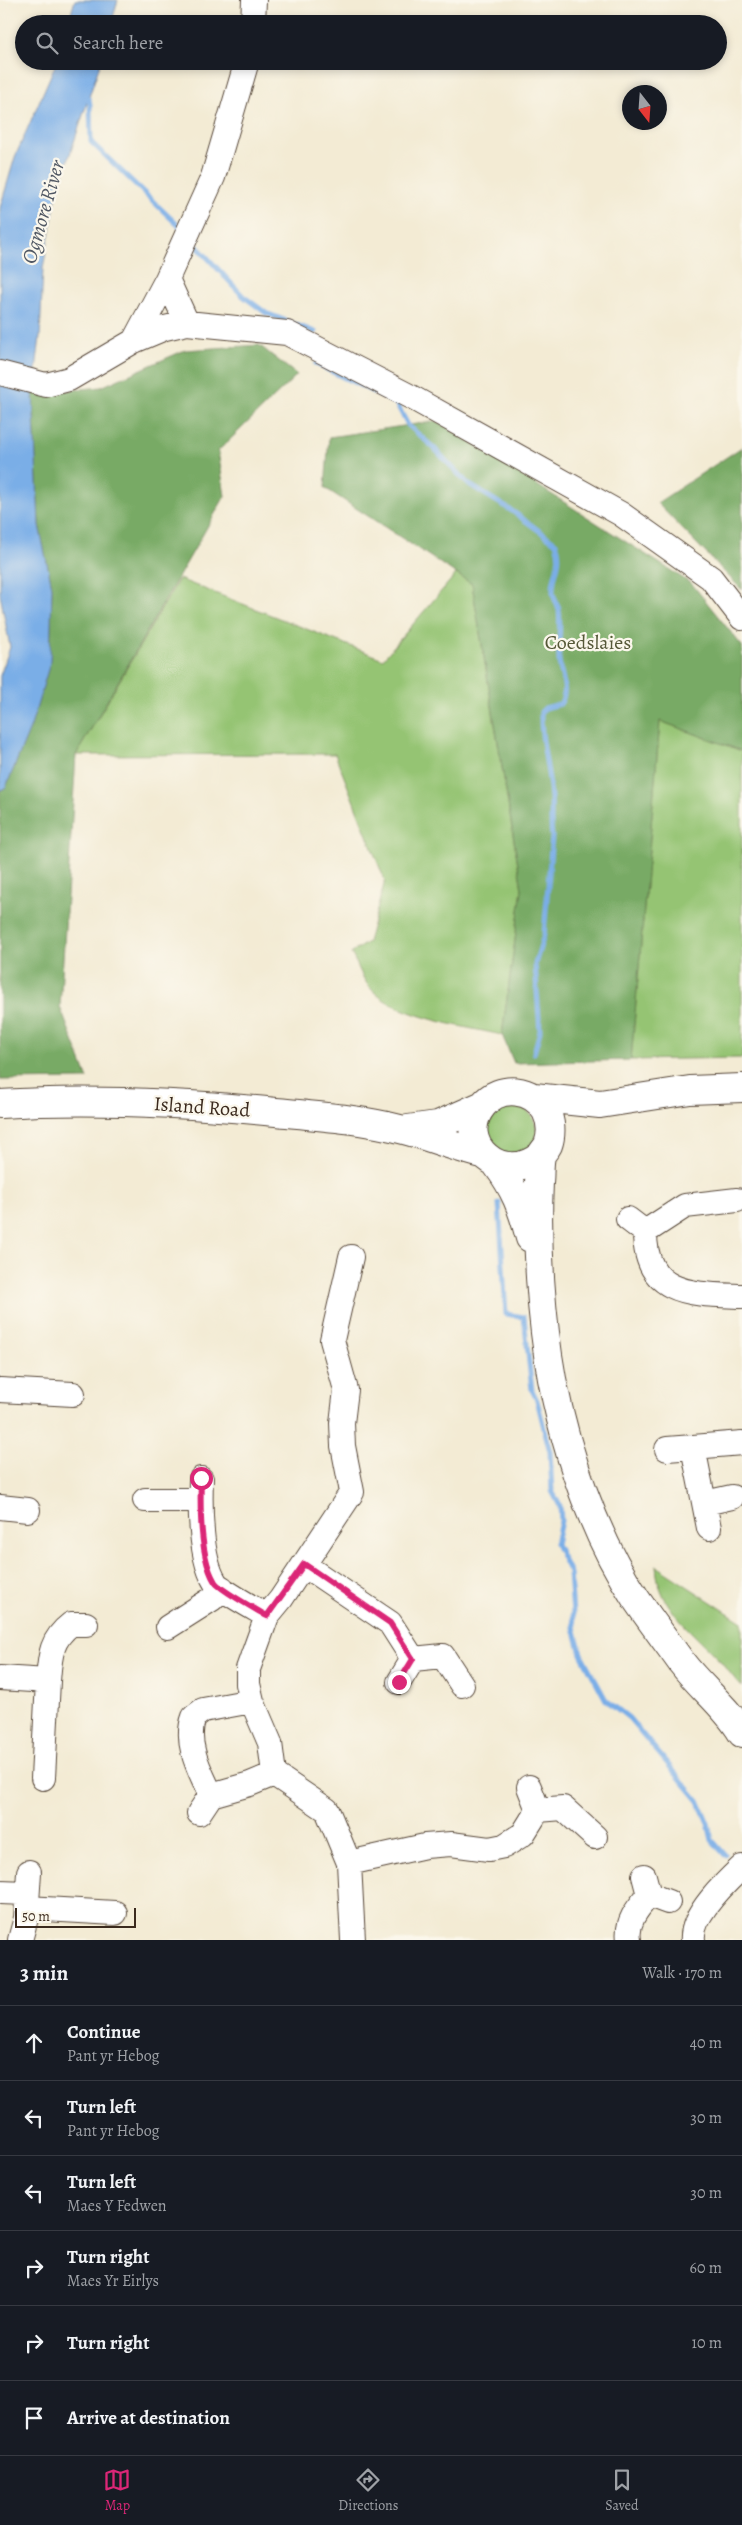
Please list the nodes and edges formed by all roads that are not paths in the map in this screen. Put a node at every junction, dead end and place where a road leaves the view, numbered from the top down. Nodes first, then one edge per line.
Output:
1 (254, 0) edge
2 (253, 15) edge
3 (244, 70) edge
4 (167, 279) junction
5 (187, 323) junction
6 (134, 341) junction
7 (0, 373) edge
8 (742, 618) edge
9 (742, 1088) edge
10 (534, 1097) junction
11 (0, 1104) edge
12 (600, 1104) junction
13 (483, 1105) junction
14 (404, 1130) junction
15 (546, 1146) junction
16 (490, 1159) junction
17 (737, 1200) dead end
18 (351, 1257) dead end
19 (540, 1278) junction
20 (742, 1296) edge
21 (0, 1390) edge
22 (73, 1394) dead end
23 (742, 1443) edge
24 (693, 1447) junction
25 (667, 1449) dead end
26 (732, 1497) dead end
27 (145, 1500) dead end
28 (705, 1503) junction
29 (0, 1507) edge
30 (28, 1510) dead end
31 (709, 1528) dead end
32 (304, 1564) junction
33 (222, 1588) junction
34 (267, 1616) junction
35 (86, 1624) dead end
36 (168, 1627) dead end
37 (413, 1659) junction
38 (457, 1670) dead end
39 (0, 1678) edge
40 (48, 1680) junction
41 (399, 1682) dead end
42 (252, 1701) junction
43 (739, 1725) edge
44 (274, 1774) junction
45 (43, 1778) dead end
46 (529, 1787) dead end
47 (538, 1810) junction
48 (595, 1837) dead end
49 (349, 1863) junction
50 (742, 1867) edge
51 (654, 1891) dead end
52 (0, 1892) edge
53 (26, 1906) edge
54 (115, 1913) dead end
55 (353, 1940) edge
56 (629, 1940) edge
57 (693, 1940) edge

1 - 2 street
3 - 4 street
4 - 5 street
4 - 6 street
5 - 6 street
5 - 8 street
6 - 7 street
9 - 12 main road
10 - 12 main road
10 - 13 main road
10 - 15 main road
11 - 14 main road, Island Road
12 - 15 main road
13 - 14 main road, Island Road
13 - 16 main road
14 - 16 main road, Island Road
15 - 16 main road
15 - 19 main road
16 - 19 main road
17 - 20 street
18 - 32 street
19 - 43 main road
21 - 22 street
23 - 24 street
24 - 25 street
24 - 28 street
26 - 28 street
27 - 33 street
28 - 31 street
29 - 30 street
32 - 34 street
32 - 37 street
33 - 34 street
33 - 36 street
34 - 42 street
35 - 40 street
37 - 38 street
37 - 41 street
39 - 40 street
40 - 45 street
42 - 44 street
42 - 44 street
44 - 49 street
46 - 47 street
47 - 48 street
47 - 49 street
49 - 55 street
50 - 57 street
51 - 56 street
52 - 53 street
53 - 54 street

